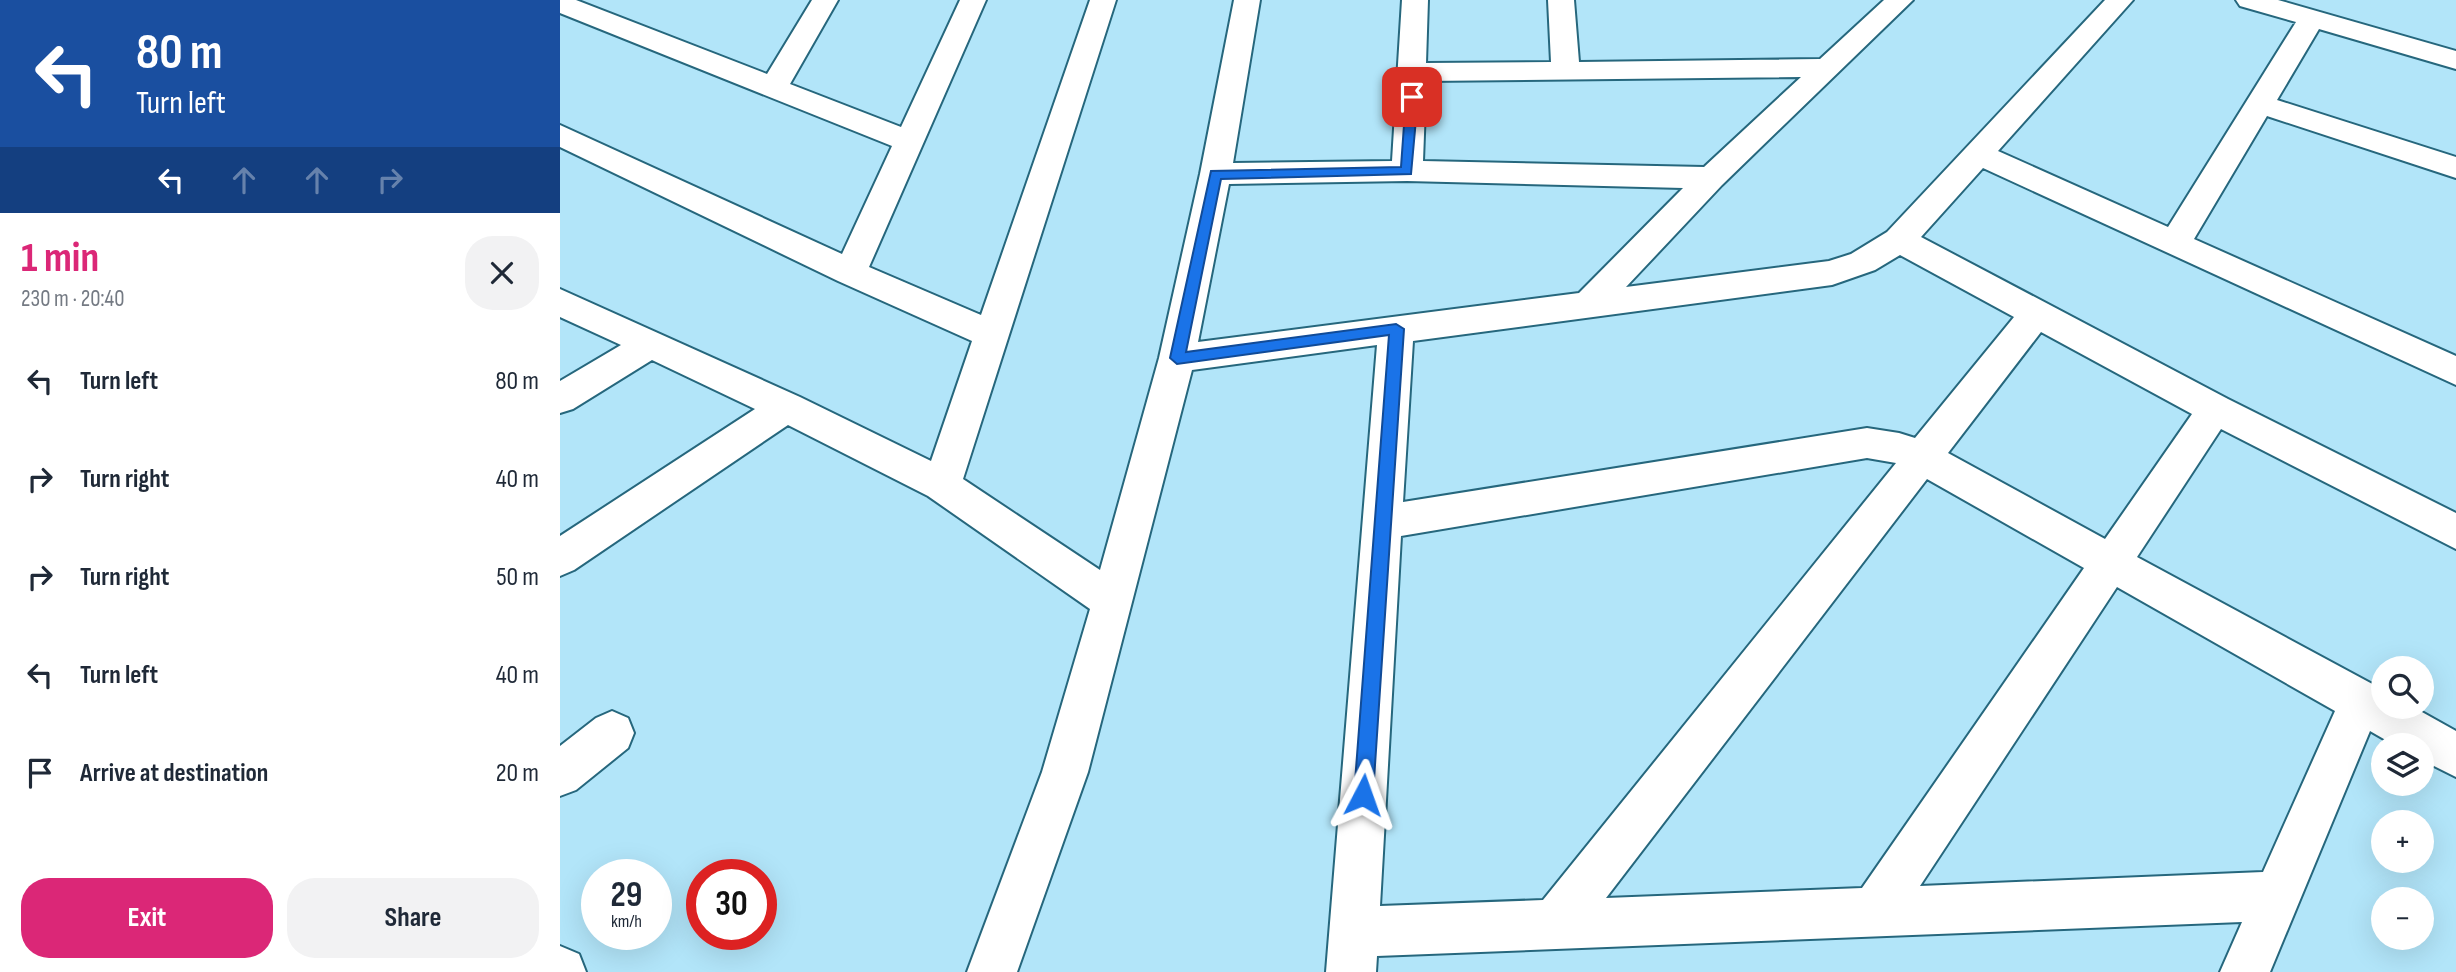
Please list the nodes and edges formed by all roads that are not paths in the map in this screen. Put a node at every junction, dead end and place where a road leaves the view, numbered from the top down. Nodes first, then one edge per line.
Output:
1 (825, 0) edge
2 (973, 0) edge
3 (1103, 0) edge
4 (1247, 0) edge
5 (1415, 0) edge
6 (1560, 0) edge
7 (1900, 0) edge
8 (2120, 0) edge
9 (2249, 0) edge
10 (560, 3) edge
11 (2312, 18) junction
12 (2456, 60) edge
13 (1829, 68) junction
14 (1566, 71) junction
15 (1413, 72) junction
16 (774, 87) junction
17 (2260, 104) junction
18 (560, 135) edge
19 (909, 141) junction
20 (1978, 154) junction
21 (2456, 168) edge
22 (1407, 171) junction
23 (1216, 174) junction
24 (1711, 178) junction
25 (1899, 240) junction
26 (2175, 243) junction
27 (849, 272) junction
28 (560, 302) edge
29 (1589, 304) junction
30 (2036, 313) junction
31 (1396, 329) junction
32 (990, 334) junction
33 (650, 344) junction
34 (1177, 358) junction
35 (2456, 371) edge
36 (560, 399) edge
37 (787, 407) junction
38 (2215, 409) junction
39 (1923, 458) junction
40 (942, 485) junction
41 (1383, 522) junction
42 (2456, 532) edge
43 (560, 558) edge
44 (2110, 562) junction
45 (1112, 601) junction
46 (2361, 701) junction
47 (612, 733) dead end
48 (2456, 755) edge
49 (560, 774) edge
50 (2276, 896) junction
51 (1875, 911) junction
52 (1556, 923) junction
53 (1352, 952) edge
54 (992, 972) edge
55 (2245, 972) edge

1 - 16 street
2 - 19 street
3 - 32 street
4 - 23 street
5 - 15 street
6 - 14 street
7 - 13 street
8 - 20 street
9 - 11 street
10 - 16 street
11 - 12 street
11 - 17 street
13 - 14 street
13 - 24 street
14 - 15 street
15 - 22 street
16 - 19 street
17 - 21 street
17 - 26 street
18 - 27 street
19 - 27 street
20 - 25 street
20 - 26 street
22 - 23 street
22 - 24 street
23 - 34 street
24 - 29 street
25 - 29 street
25 - 30 street
26 - 35 street
27 - 32 street
28 - 33 street
29 - 31 street
30 - 38 street
30 - 39 street
31 - 34 street
31 - 41 street
32 - 40 street
33 - 36 street
33 - 37 street
34 - 45 street
37 - 40 street
37 - 43 street
38 - 42 street
38 - 44 street
39 - 41 street
39 - 44 street
39 - 52 street
40 - 45 street
41 - 53 street
44 - 46 street
44 - 51 street
45 - 54 street
46 - 48 street
46 - 50 street
47 - 49 street
50 - 51 street
50 - 55 street
51 - 52 street
52 - 53 street

